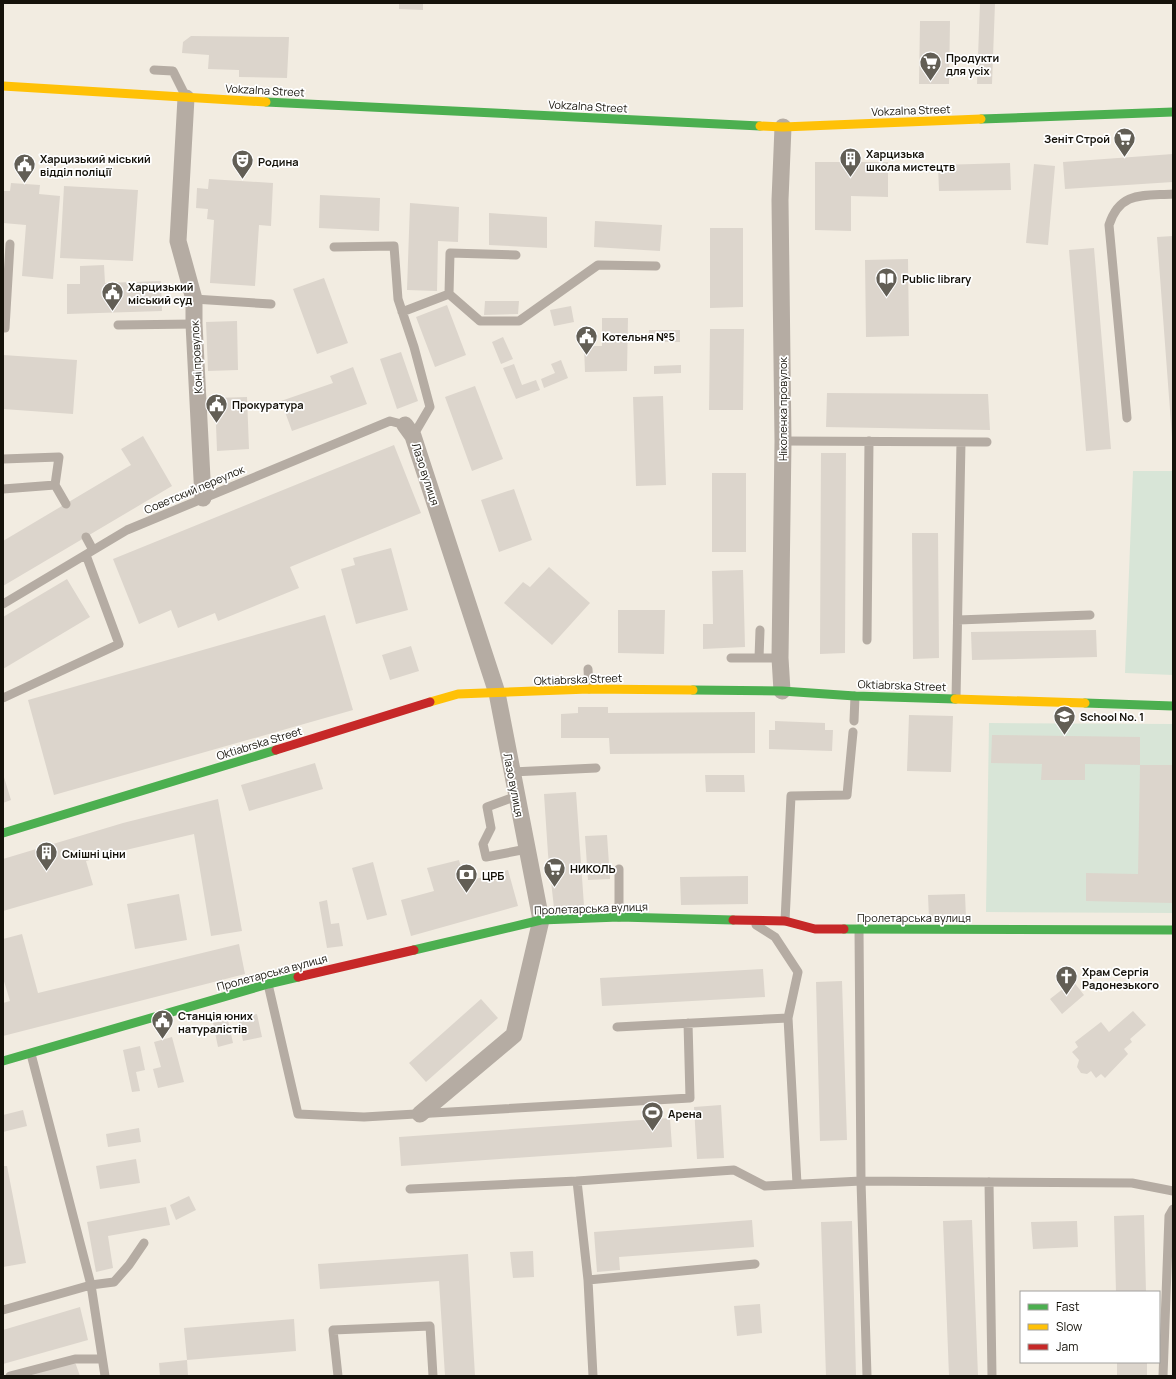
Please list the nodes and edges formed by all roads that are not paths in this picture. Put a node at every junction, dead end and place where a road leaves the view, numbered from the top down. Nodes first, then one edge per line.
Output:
1 (154, 70) dead end
2 (3, 86) edge
3 (186, 98) junction
4 (1173, 112) edge
5 (783, 127) junction
6 (1173, 194) edge
7 (10, 244) dead end
8 (334, 247) dead end
9 (516, 256) dead end
10 (656, 266) dead end
11 (449, 294) junction
12 (194, 299) junction
13 (271, 304) dead end
14 (402, 312) junction
15 (194, 324) junction
16 (118, 325) dead end
17 (3, 328) edge
18 (1127, 418) dead end
19 (409, 430) junction
20 (783, 441) junction
21 (869, 441) junction
22 (961, 442) junction
23 (987, 442) dead end
24 (3, 458) edge
25 (55, 485) junction
26 (3, 489) edge
27 (203, 498) junction
28 (66, 504) dead end
29 (86, 537) dead end
30 (89, 552) junction
31 (3, 604) edge
32 (1090, 616) dead end
33 (958, 620) junction
34 (760, 630) dead end
35 (867, 640) dead end
36 (731, 658) dead end
37 (759, 658) junction
38 (780, 658) junction
39 (588, 669) dead end
40 (588, 690) junction
41 (782, 690) junction
42 (497, 694) junction
43 (855, 696) junction
44 (3, 698) edge
45 (956, 699) junction
46 (1173, 706) edge
47 (854, 721) dead end
48 (853, 732) dead end
49 (596, 768) dead end
50 (512, 772) junction
51 (517, 796) junction
52 (3, 833) edge
53 (527, 849) junction
54 (619, 869) dead end
55 (620, 917) junction
56 (541, 920) junction
57 (748, 920) junction
58 (786, 921) junction
59 (858, 929) junction
60 (1173, 930) edge
61 (268, 984) junction
62 (788, 1018) junction
63 (688, 1023) junction
64 (617, 1027) dead end
65 (31, 1054) junction
66 (3, 1061) edge
67 (420, 1114) junction
68 (577, 1181) junction
69 (861, 1181) junction
70 (989, 1182) junction
71 (797, 1184) junction
72 (410, 1189) dead end
73 (1173, 1191) edge
74 (1173, 1209) edge
75 (144, 1242) dead end
76 (755, 1264) dead end
77 (588, 1280) junction
78 (91, 1285) junction
79 (1170, 1291) edge
80 (3, 1310) edge
81 (102, 1359) junction
82 (10, 1376) edge
83 (105, 1376) edge
84 (338, 1376) edge
85 (433, 1376) edge
86 (593, 1376) edge
87 (867, 1376) edge
88 (992, 1376) edge
89 (1163, 1376) edge

1 - 3 lane
2 - 3 main road, Vokzalna Street
3 - 5 main road, Vokzalna Street
3 - 12 street, Коні провулок
4 - 5 main road, Vokzalna Street
5 - 20 street, Ніколенка провулок
6 - 18 lane
7 - 17 lane
8 - 14 lane
9 - 11 lane
10 - 11 lane
11 - 14 lane
12 - 13 lane
12 - 15 street, Коні провулок
14 - 19 lane
15 - 16 lane
15 - 27 street, Коні провулок
19 - 27 lane, Советский переулок
19 - 42 street, Лазо вулиця
20 - 21 lane
20 - 38 street, Ніколенка провулок
21 - 22 lane
21 - 35 lane
22 - 23 lane
22 - 33 lane
24 - 25 lane
25 - 26 lane
25 - 28 lane
27 - 30 lane, Советский переулок
29 - 30 lane
30 - 31 lane, Советский переулок
30 - 44 lane
32 - 33 lane
33 - 45 lane
34 - 37 lane
36 - 37 lane
37 - 38 lane
38 - 41 street, Ніколенка провулок
39 - 40 lane
40 - 41 main road, Oktiabrska Street
40 - 42 main road, Oktiabrska Street
41 - 43 main road, Oktiabrska Street
42 - 50 street, Лазо вулиця
42 - 52 main road, Oktiabrska Street
43 - 45 main road, Oktiabrska Street
43 - 47 lane
45 - 46 main road, Oktiabrska Street
48 - 58 lane
49 - 50 lane
50 - 51 street, Лазо вулиця
51 - 53 street, Лазо вулиця
51 - 53 lane
53 - 56 street, Лазо вулиця
54 - 55 lane
55 - 56 main road, Пролетарська вулиця
55 - 57 main road, Пролетарська вулиця
56 - 61 main road, Пролетарська вулиця
56 - 67 street, Лазо вулиця
57 - 58 main road, Пролетарська вулиця
57 - 62 lane
58 - 59 main road, Пролетарська вулиця
59 - 60 main road, Пролетарська вулиця
59 - 69 lane
61 - 65 main road, Пролетарська вулиця
61 - 67 lane
62 - 63 lane
62 - 71 lane
63 - 64 lane
63 - 67 lane
65 - 66 main road, Пролетарська вулиця
65 - 78 lane
68 - 71 lane
68 - 72 lane
68 - 77 lane
69 - 70 lane
69 - 71 lane
69 - 87 lane
70 - 73 lane
70 - 88 lane
74 - 79 lane
75 - 78 lane
76 - 77 lane
77 - 86 lane
78 - 80 lane
78 - 81 lane
79 - 89 lane
81 - 82 lane
81 - 83 lane
84 - 85 lane

